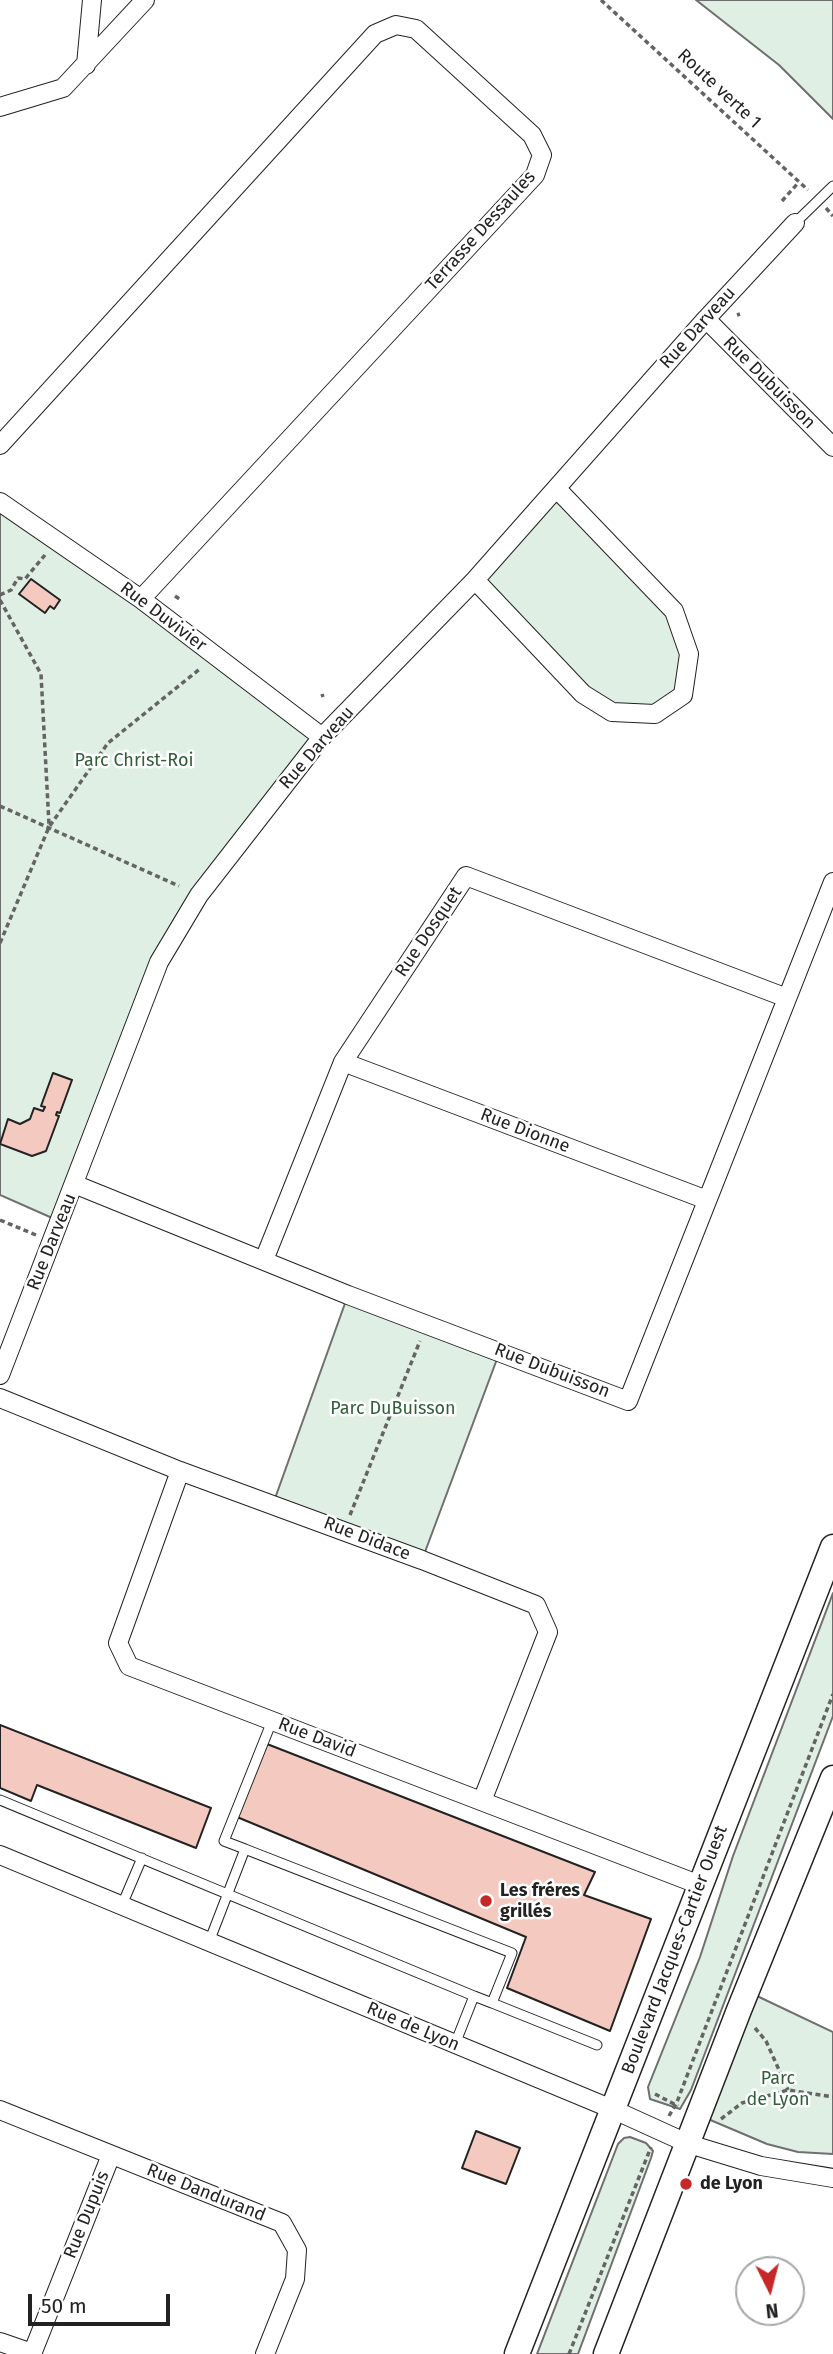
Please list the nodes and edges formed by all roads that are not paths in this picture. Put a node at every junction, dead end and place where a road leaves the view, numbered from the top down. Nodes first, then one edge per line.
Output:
1 (92, 0) edge
2 (145, 0) edge
3 (86, 65) junction
4 (0, 107) edge
5 (833, 186) edge
6 (795, 223) joint
7 (706, 319) junction
8 (0, 446) edge
9 (833, 446) edge
10 (557, 489) junction
11 (0, 502) edge
12 (475, 580) junction
13 (141, 599) junction
14 (322, 737) junction
15 (833, 882) edge
16 (787, 998) junction
17 (342, 1062) junction
18 (74, 1184) junction
19 (707, 1200) junction
20 (264, 1260) junction
21 (0, 1375) edge
22 (0, 1398) edge
23 (180, 1471) junction
24 (833, 1546) edge
25 (272, 1721) junction
26 (833, 1778) edge
27 (0, 1800) edge
28 (482, 1801) junction
29 (245, 1849) junction
30 (0, 1855) edge
31 (142, 1858) junction
32 (700, 1885) junction
33 (228, 1892) junction
34 (121, 1905) junction
35 (209, 1942) junction
36 (474, 1996) junction
37 (492, 2003) junction
38 (455, 2044) junction
39 (597, 2045) dead end
40 (612, 2109) junction
41 (0, 2110) edge
42 (690, 2144) junction
43 (111, 2155) junction
44 (833, 2178) edge
45 (0, 2342) edge
46 (32, 2354) edge
47 (265, 2354) edge
48 (517, 2354) edge
49 (606, 2354) edge

1 - 3 street
2 - 3 street
3 - 4 street
5 - 6 lane
6 - 7 street, Rue Darveau
7 - 9 street, Rue Dubuisson
7 - 10 street, Rue Darveau
8 - 13 street, Terrasse Dessaules
10 - 12 street, Rue Darveau
10 - 12 street
11 - 13 street, Rue Duvivier
12 - 14 street, Rue Darveau
13 - 14 street, Rue Duvivier
14 - 18 street, Rue Darveau
15 - 16 street, Rue Dubuisson
16 - 17 street, Rue Dosquet
16 - 19 street, Rue Dubuisson
17 - 19 street, Rue Dionne
17 - 20 street, Rue Dosquet
18 - 20 street, Rue Dubuisson
18 - 21 street, Rue Darveau
19 - 20 street, Rue Dubuisson
22 - 23 street, Rue Didace
23 - 25 street, Rue David
23 - 28 street, Rue Didace
24 - 32 main road, Boulevard Jacques-Cartier Ouest
25 - 28 street, Rue David
25 - 29 lane
26 - 42 main road
27 - 31 lane
28 - 32 street, Rue David
29 - 33 lane
29 - 37 lane
30 - 34 street, Rue de Lyon
31 - 33 lane
31 - 34 lane
32 - 40 main road, Boulevard Jacques-Cartier Ouest
33 - 35 lane
33 - 36 lane
34 - 35 street, Rue de Lyon
35 - 38 street, Rue de Lyon
36 - 37 lane
36 - 38 lane
37 - 39 lane
38 - 40 street, Rue de Lyon
40 - 42 street, Rue de Lyon
40 - 48 main road, Boulevard Jacques-Cartier Ouest
41 - 43 street, Rue Dandurand
42 - 44 street, Rue de Lyon
42 - 49 main road
43 - 46 street, Rue Dupuis
43 - 47 street, Rue Dandurand
45 - 46 street, Rue Dupuis

